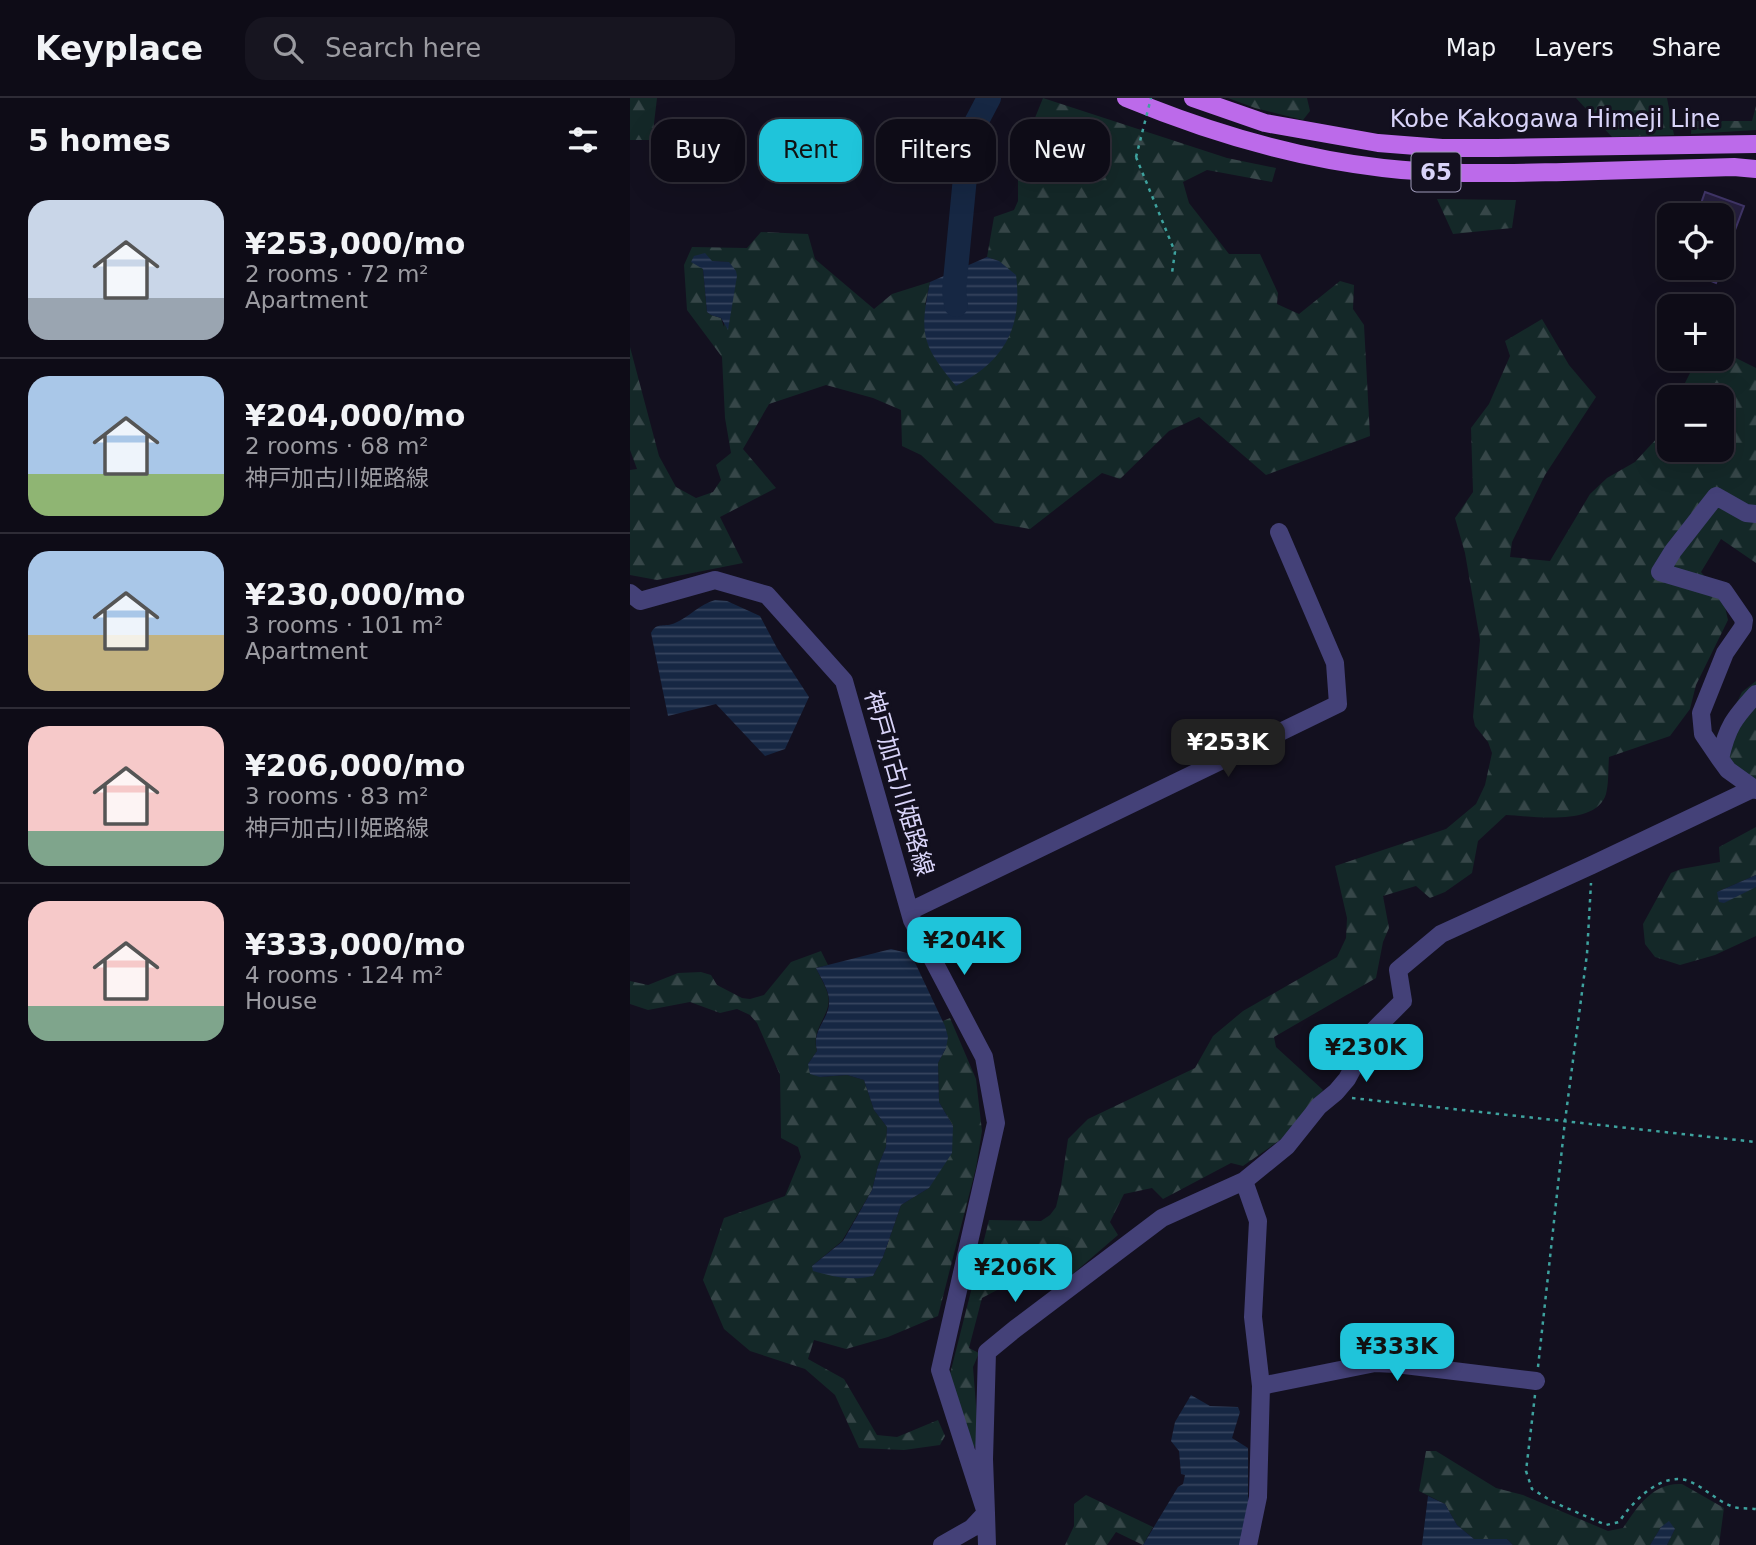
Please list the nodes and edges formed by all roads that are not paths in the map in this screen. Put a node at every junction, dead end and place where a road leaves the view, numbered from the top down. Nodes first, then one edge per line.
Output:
1 (1126, 98) edge
2 (1193, 98) edge
3 (1756, 144) edge
4 (1756, 169) edge
5 (1756, 514) edge
6 (1279, 532) dead end
7 (630, 593) edge
8 (1756, 694) edge
9 (1720, 759) junction
10 (1754, 790) edge
11 (910, 911) junction
12 (1244, 1181) junction
13 (1536, 1381) road end
14 (1261, 1386) junction
15 (986, 1513) junction
16 (942, 1545) edge
17 (987, 1545) edge
18 (1248, 1545) edge

1 - 4 main road, Kobe Kakogawa Himeji Line / 65
2 - 3 main road, Kobe Kakogawa Himeji Line / 65
5 - 9 street
6 - 11 street
7 - 11 street, 神戸加古川姫路線
8 - 9 street
9 - 10 street
10 - 12 street
11 - 15 street, 神戸加古川姫路線
12 - 14 street
12 - 15 street
13 - 14 street
14 - 18 street
15 - 16 street
15 - 17 street, 神戸加古川姫路線

